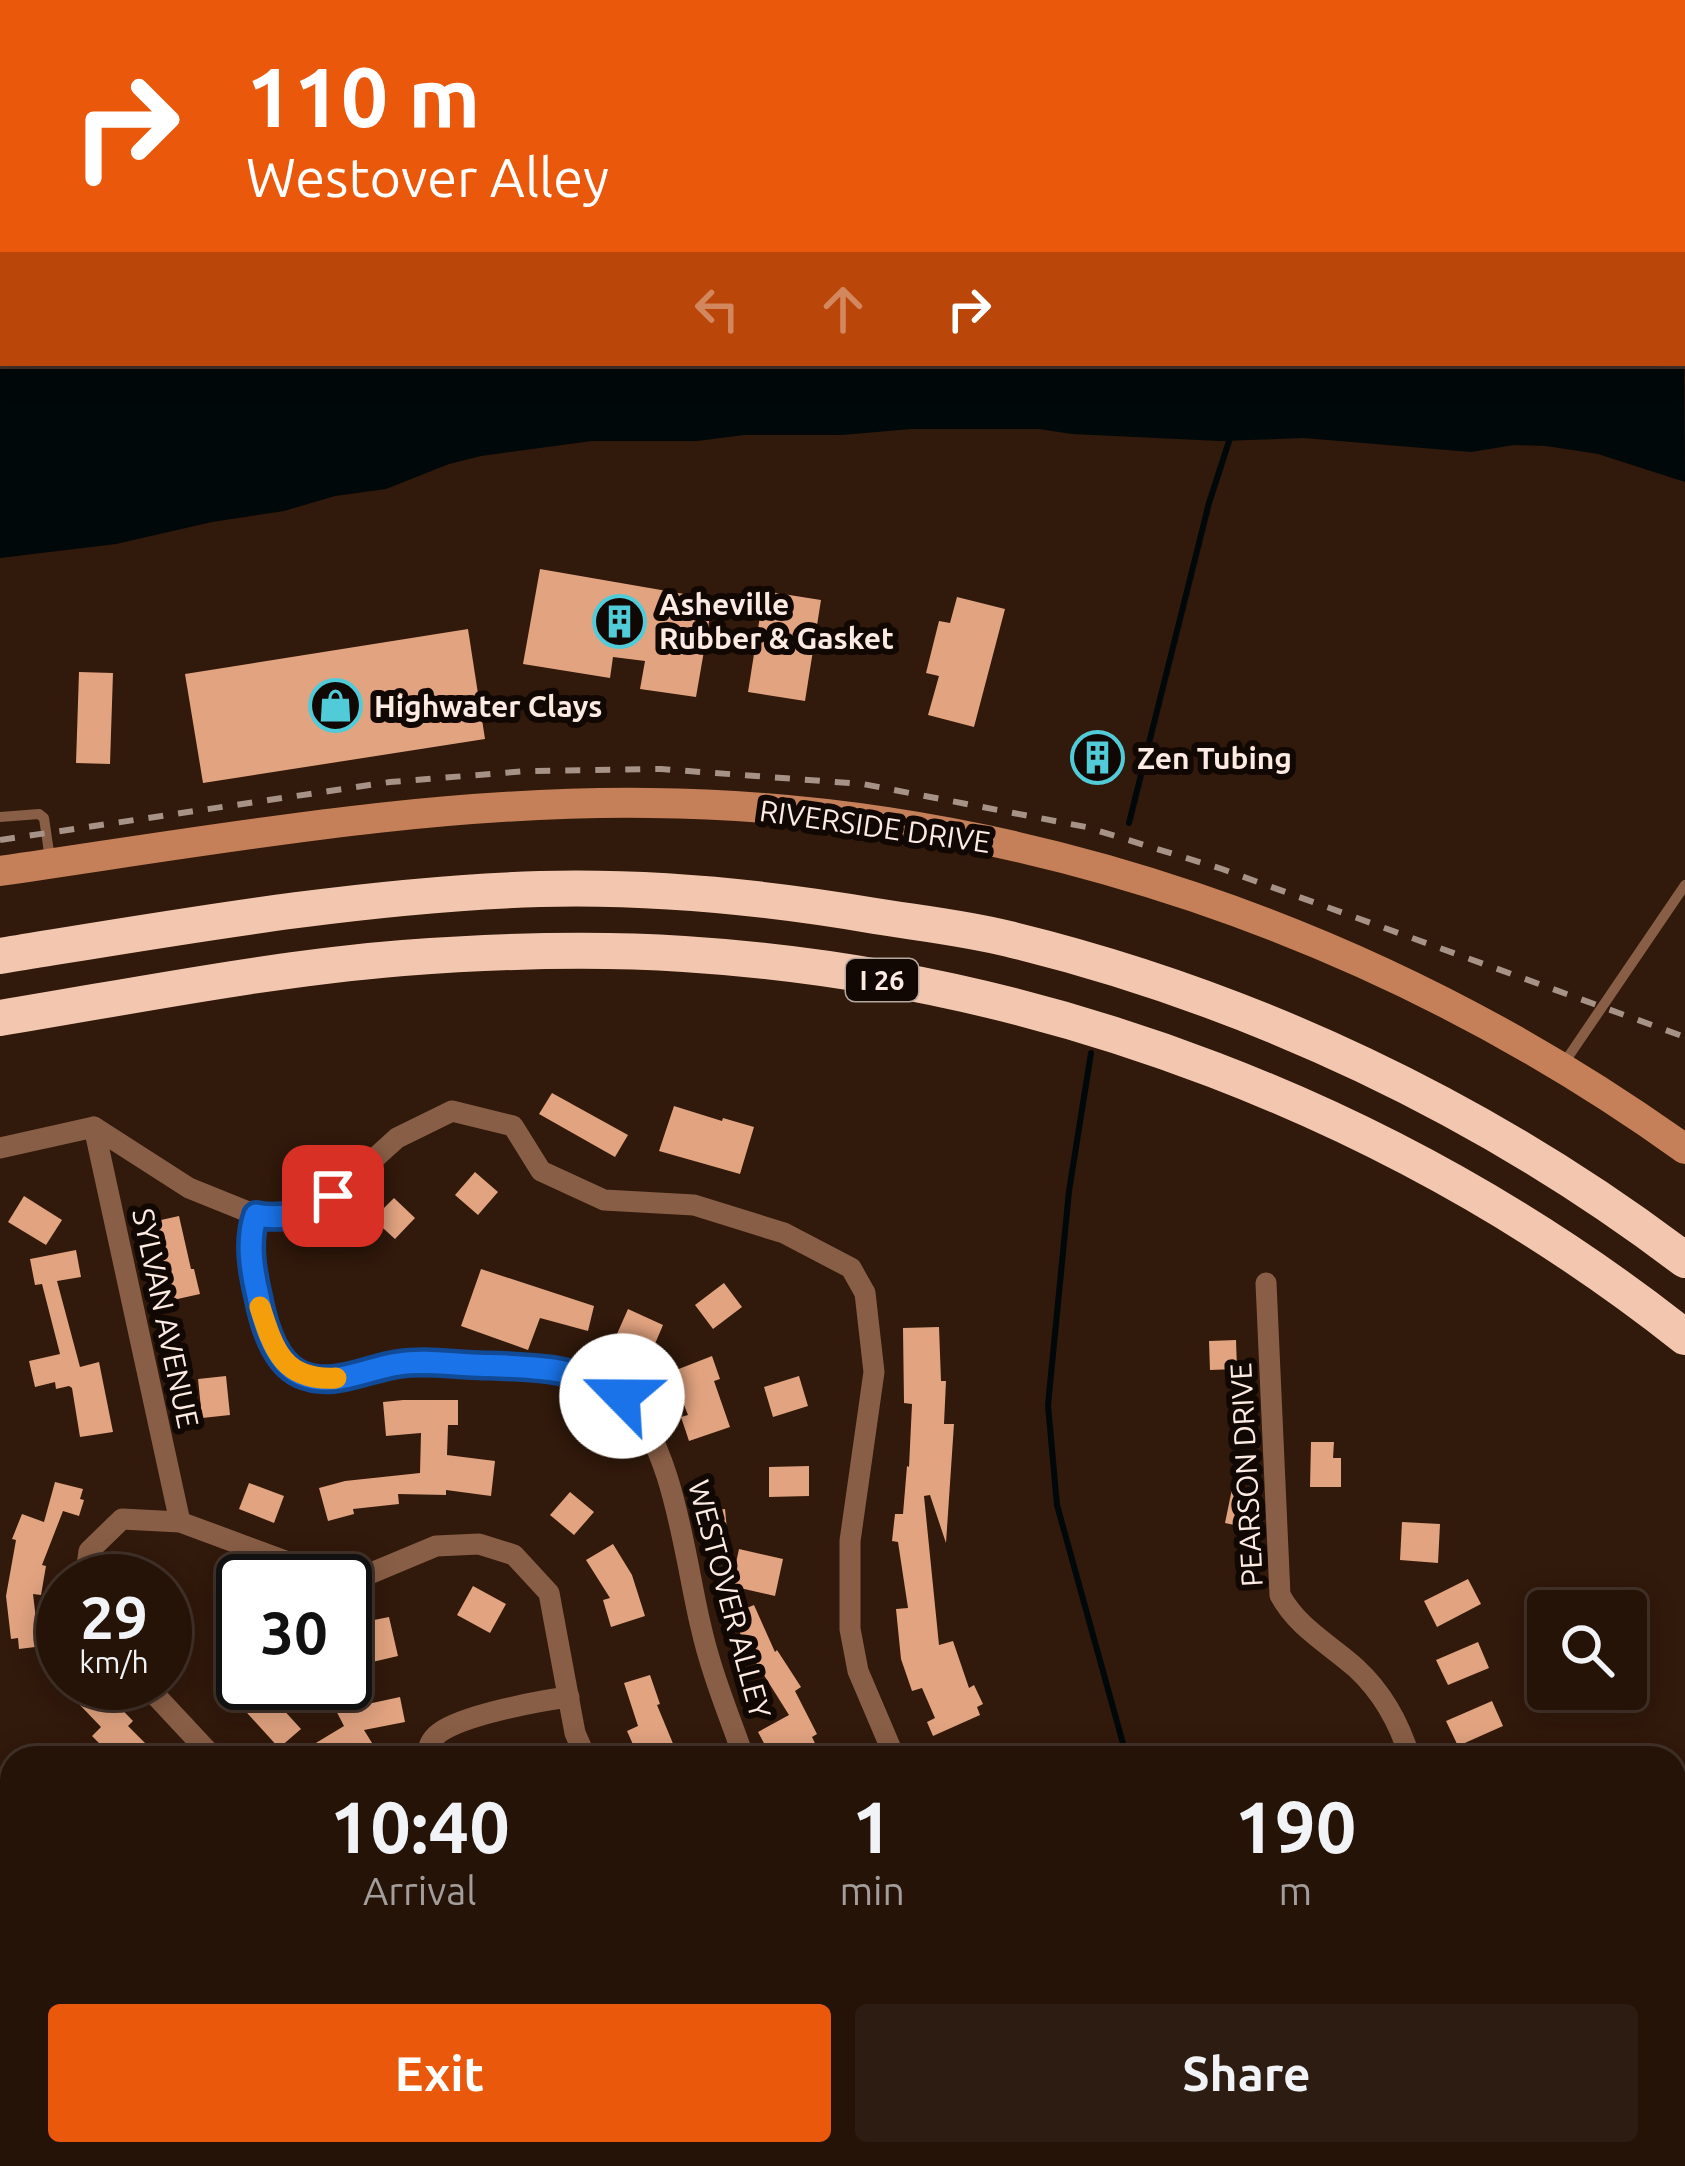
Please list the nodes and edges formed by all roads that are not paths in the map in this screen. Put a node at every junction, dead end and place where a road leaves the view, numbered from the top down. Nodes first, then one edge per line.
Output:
1 (0, 817) edge
2 (50, 864) junction
3 (0, 871) edge
4 (1685, 885) edge
5 (0, 956) edge
6 (0, 1018) edge
7 (1562, 1067) junction
8 (94, 1127) junction
9 (0, 1148) edge
10 (1685, 1149) edge
11 (256, 1215) junction
12 (1685, 1260) edge
13 (1266, 1282) dead end
14 (1685, 1337) edge
15 (180, 1522) junction
16 (89, 1554) edge
17 (569, 1697) junction
18 (169, 1710) edge
19 (203, 1746) edge
20 (429, 1746) edge
21 (581, 1746) edge
22 (740, 1746) edge
23 (890, 1746) edge
24 (1406, 1746) edge

1 - 2 lane
2 - 3 main road, RIVERSIDE DRIVE
2 - 7 main road, RIVERSIDE DRIVE
4 - 7 lane
5 - 12 highway, I 26
6 - 14 highway, I 26
7 - 10 main road, RIVERSIDE DRIVE
8 - 9 street
8 - 11 street
8 - 15 street, SYLVAN AVENUE
11 - 22 street, WESTOVER ALLEY
11 - 23 street
13 - 24 street, PEARSON DRIVE
15 - 16 street
15 - 17 street
17 - 20 street
17 - 21 street
18 - 19 street

